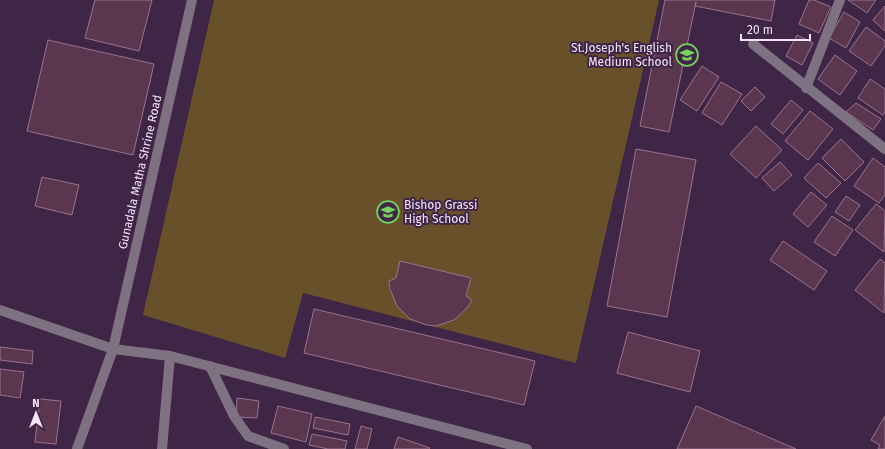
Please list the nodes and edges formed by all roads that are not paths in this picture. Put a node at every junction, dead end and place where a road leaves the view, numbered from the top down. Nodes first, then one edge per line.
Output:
1 (192, 0) edge
2 (840, 0) edge
3 (753, 44) dead end
4 (806, 88) junction
5 (885, 149) edge
6 (0, 310) edge
7 (113, 349) junction
8 (170, 356) junction
9 (210, 366) junction
10 (77, 449) edge
11 (162, 449) edge
12 (284, 449) edge
13 (527, 449) edge

1 - 7 street, Gunadala Matha Shrine Road
2 - 4 street
3 - 4 street
4 - 5 street
6 - 7 street
7 - 8 street
7 - 10 street, Gunadala Matha Shrine Road
8 - 9 street
8 - 11 street
9 - 12 street
9 - 13 street

